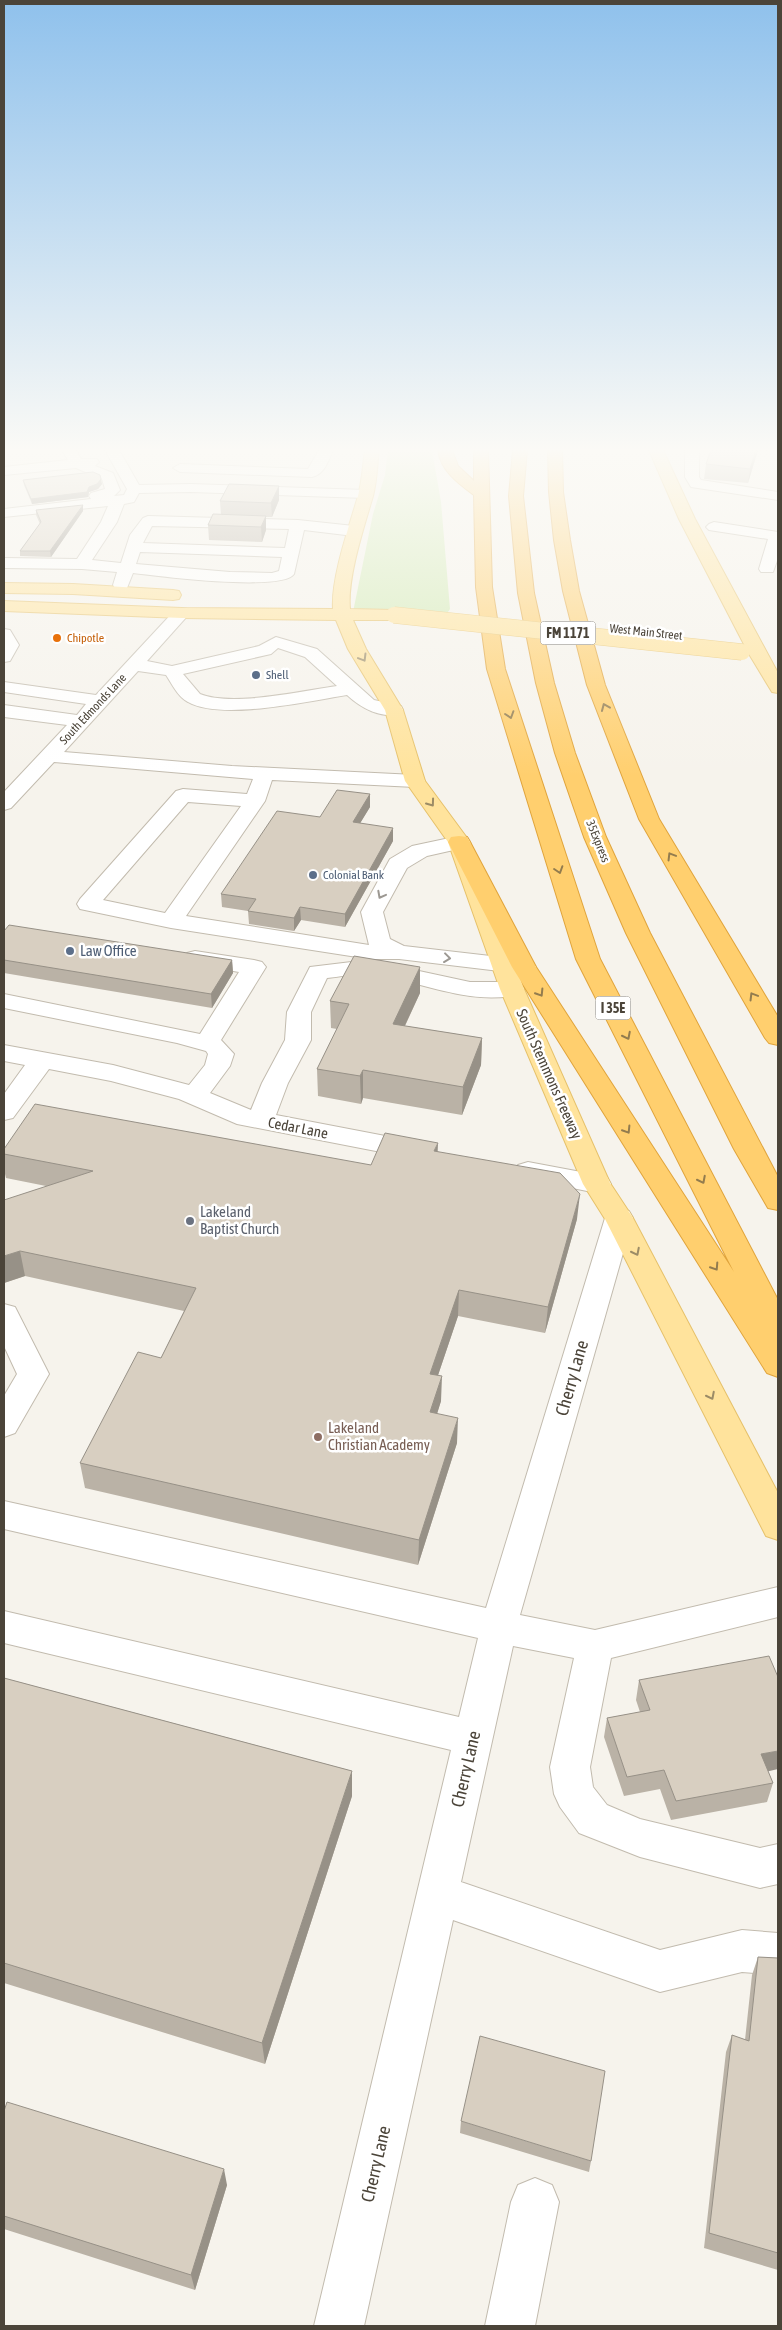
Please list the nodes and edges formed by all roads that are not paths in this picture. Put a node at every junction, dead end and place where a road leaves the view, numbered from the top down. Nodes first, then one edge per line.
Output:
1 (85, 559) edge
2 (130, 559) edge
3 (289, 559) edge
4 (349, 559) edge
5 (484, 559) edge
6 (522, 559) edge
7 (565, 559) edge
8 (708, 559) edge
9 (4, 563) edge
10 (82, 564) junction
11 (127, 569) junction
12 (4, 588) edge
13 (118, 592) junction
14 (188, 596) dead end
15 (208, 597) dead end
16 (285, 602) junction
17 (332, 602) junction
18 (4, 606) edge
19 (182, 613) junction
20 (4, 634) edge
21 (748, 648) junction
22 (778, 652) edge
23 (4, 657) edge
24 (778, 661) edge
25 (135, 665) junction
26 (172, 671) junction
27 (4, 687) edge
28 (778, 688) edge
29 (352, 689) junction
30 (100, 701) junction
31 (394, 710) junction
32 (4, 711) edge
33 (82, 721) junction
34 (49, 756) junction
35 (265, 773) junction
36 (415, 782) junction
37 (11, 788) edge
38 (255, 801) junction
39 (4, 804) edge
40 (459, 842) junction
41 (171, 921) junction
42 (399, 952) junction
43 (178, 955) edge
44 (513, 973) junction
45 (4, 1001) edge
46 (778, 1038) edge
47 (207, 1043) junction
48 (4, 1054) edge
49 (42, 1060) junction
50 (194, 1096) junction
51 (4, 1112) edge
52 (260, 1120) junction
53 (443, 1155) edge
54 (501, 1166) edge
55 (598, 1184) junction
56 (778, 1201) edge
57 (618, 1218) junction
58 (4, 1315) edge
59 (778, 1329) edge
60 (778, 1365) edge
61 (4, 1424) edge
62 (4, 1514) edge
63 (778, 1526) edge
64 (778, 1602) edge
65 (499, 1627) junction
66 (4, 1628) edge
67 (595, 1646) junction
68 (474, 1738) junction
69 (778, 1864) edge
70 (438, 1894) junction
71 (778, 1954) edge
72 (535, 2202) dead end
73 (339, 2326) edge
74 (510, 2326) edge

1 - 10 street
2 - 11 street
3 - 11 street
4 - 17 main road
5 -> 59 highway, I 35E
6 - 56 highway, 35Express
46 -> 7 highway
8 - 21 main road
9 - 10 street
10 - 11 street
11 - 13 street
12 - 13 main road
13 - 14 main road
15 - 16 main road, West Main Street / FM 1171
16 - 17 main road, West Main Street / FM 1171
16 - 17 main road
17 - 19 main road, West Main Street / FM 1171
17 - 21 main road, West Main Street / FM 1171, bridge
17 -> 31 main road
18 - 19 main road, West Main Street / FM 1171
19 - 25 street, South Edmonds Lane
20 - 23 street
21 - 22 main road, West Main Street
21 - 24 main road, West Main Street
21 - 28 main road
25 - 26 street
25 - 30 street, South Edmonds Lane
26 - 29 street
26 - 29 street
27 - 30 street
29 - 31 street
30 - 33 street, South Edmonds Lane
31 - 36 main road
32 - 33 street
33 - 34 street, South Edmonds Lane
34 - 35 street
34 - 37 street, South Edmonds Lane
35 - 36 street
35 - 38 street
36 -> 40 main road
37 - 39 street, South Edmonds Lane
38 - 41 street
38 - 41 street
40 -> 42 street
40 - 44 highway
41 - 42 street
42 -> 44 street
43 - 47 street
44 - 52 street
44 - 55 main road, South Stemmons Freeway
44 -> 60 highway
45 - 47 street
47 - 50 street
48 - 49 street, Cedar Lane
49 - 50 street, Cedar Lane
49 - 51 street
50 - 52 street, Cedar Lane
52 - 53 street, Cedar Lane
54 - 55 street
55 - 57 main road, South Stemmons Freeway
57 -> 63 main road, South Stemmons Freeway
57 - 65 street, Cherry Lane
58 - 61 street
62 - 65 street
64 - 67 street
65 - 67 street
65 - 68 street, Cherry Lane
66 - 68 street
67 - 69 street
68 - 70 street, Cherry Lane
70 - 71 street
70 - 73 street, Cherry Lane
72 - 74 street

